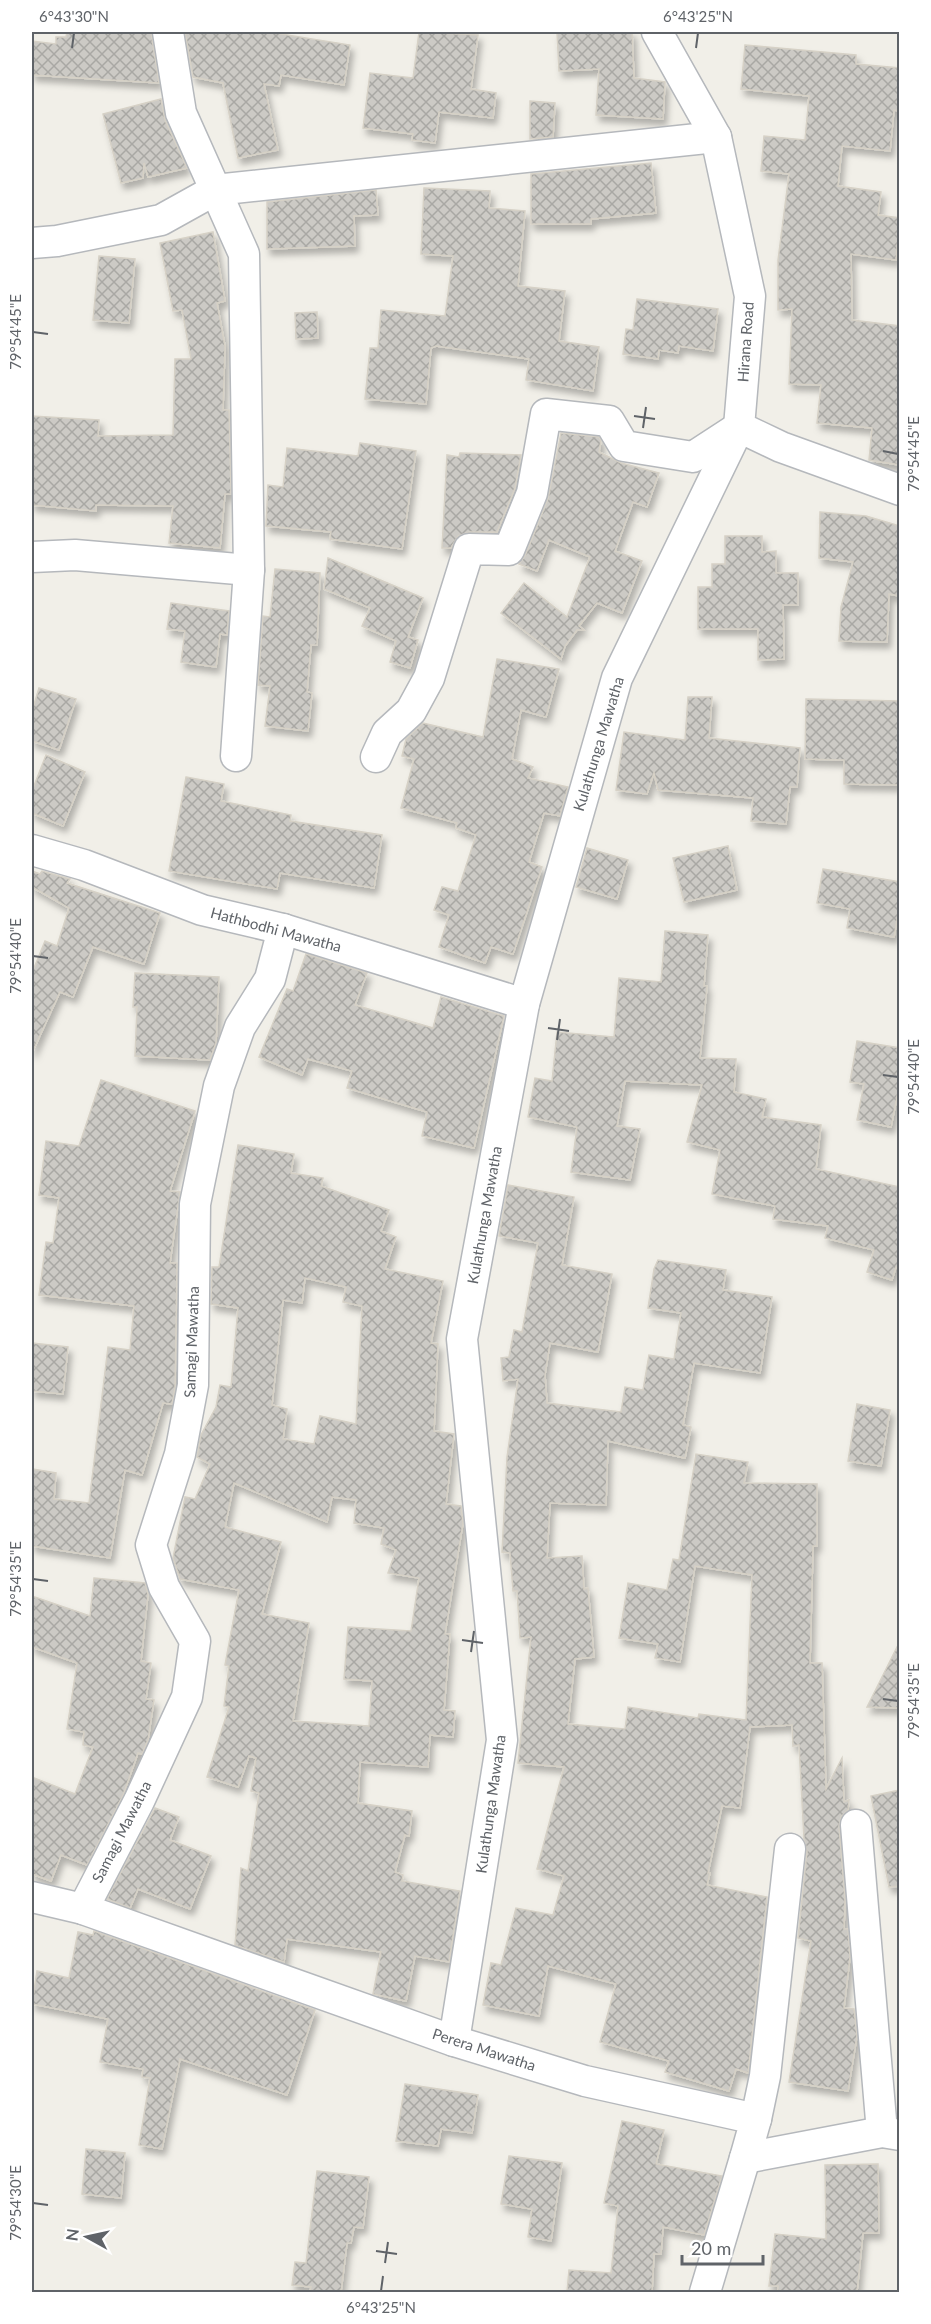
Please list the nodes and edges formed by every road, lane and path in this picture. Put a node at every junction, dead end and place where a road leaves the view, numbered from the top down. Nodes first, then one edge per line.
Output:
1 (168, 32) edge
2 (657, 32) edge
3 (716, 136) junction
4 (215, 190) junction
5 (32, 243) edge
6 (739, 427) junction
7 (900, 490) edge
8 (32, 557) edge
9 (249, 570) junction
10 (236, 756) dead end
11 (376, 757) dead end
12 (32, 850) edge
13 (283, 929) junction
14 (524, 1004) junction
15 (856, 1825) dead end
16 (790, 1849) dead end
17 (32, 1897) edge
18 (82, 1909) junction
19 (454, 2041) junction
20 (756, 2119) junction
21 (891, 2134) edge
22 (745, 2158) junction
23 (705, 2292) edge

1 - 4 street
2 - 3 street, Hirana Road
3 - 4 street
3 - 6 street, Hirana Road
4 - 5 street
4 - 9 street
6 - 7 street
6 - 11 street
6 - 14 street, Kulathunga Mawatha
8 - 9 street
9 - 10 street
12 - 13 street, Hathbodhi Mawatha
13 - 14 street, Hathbodhi Mawatha
13 - 18 street, Samagi Mawatha
14 - 19 street, Kulathunga Mawatha
15 - 21 street
16 - 20 street
17 - 18 street, Perera Mawatha
18 - 19 street, Perera Mawatha
19 - 20 street, Perera Mawatha
20 - 22 street
21 - 22 street
22 - 23 street

